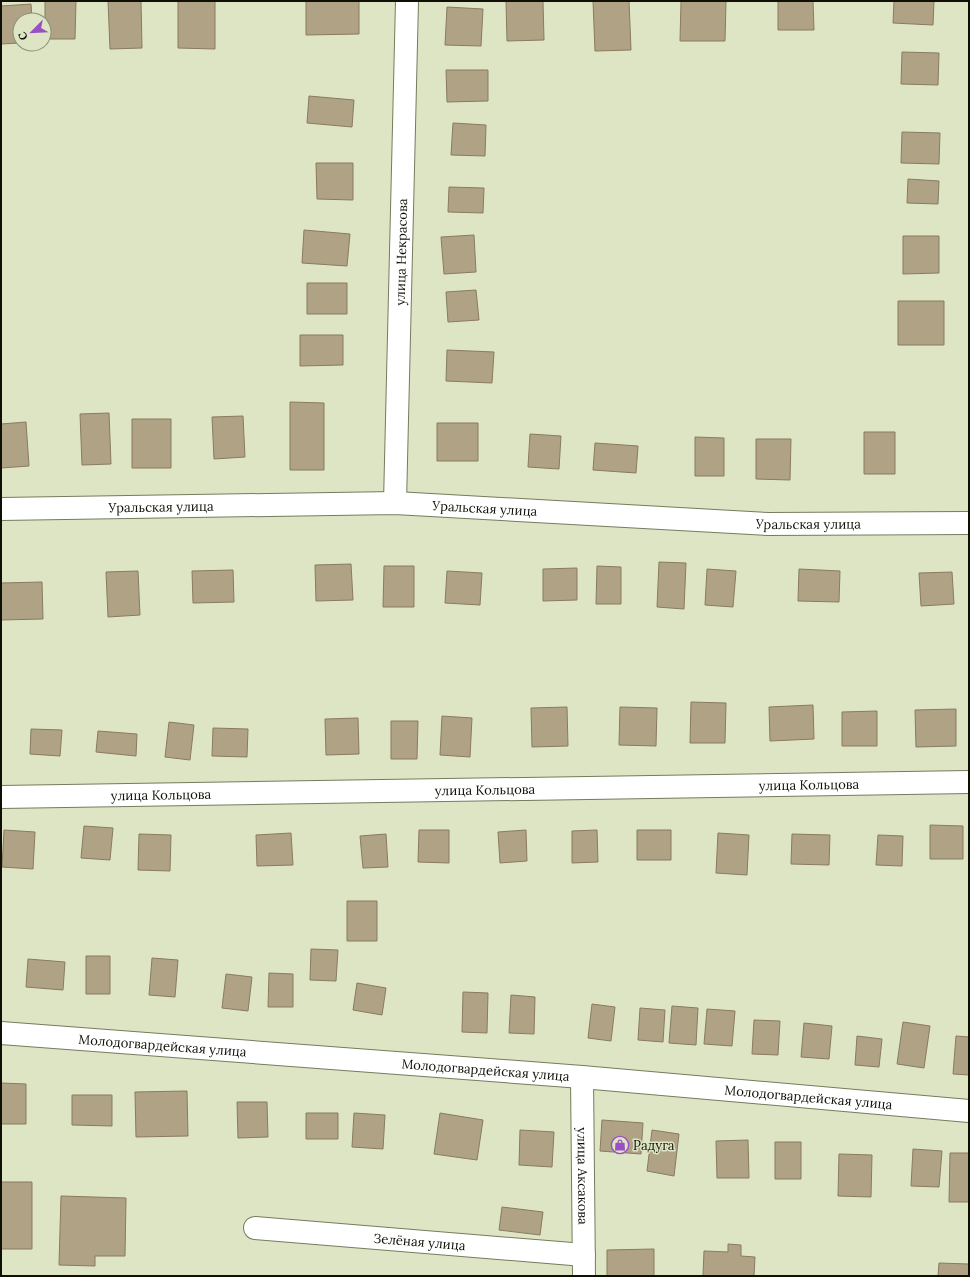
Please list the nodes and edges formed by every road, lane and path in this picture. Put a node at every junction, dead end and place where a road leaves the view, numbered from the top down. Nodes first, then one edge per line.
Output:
1 (407, 1) edge
2 (395, 502) junction
3 (1, 509) edge
4 (969, 523) edge
5 (969, 782) edge
6 (1, 797) edge
7 (1, 1033) edge
8 (582, 1077) junction
9 (969, 1110) edge
10 (255, 1228) dead end
11 (584, 1254) junction
12 (584, 1276) edge

1 - 2 street, улица Некрасова
2 - 3 street, Уральская улица
2 - 4 street, Уральская улица
5 - 6 street, улица Кольцова
7 - 8 street, Молодогвардейская улица
8 - 9 street, Молодогвардейская улица
8 - 11 street, улица Аксакова
10 - 11 street, Зелёная улица
11 - 12 street, улица Аксакова

